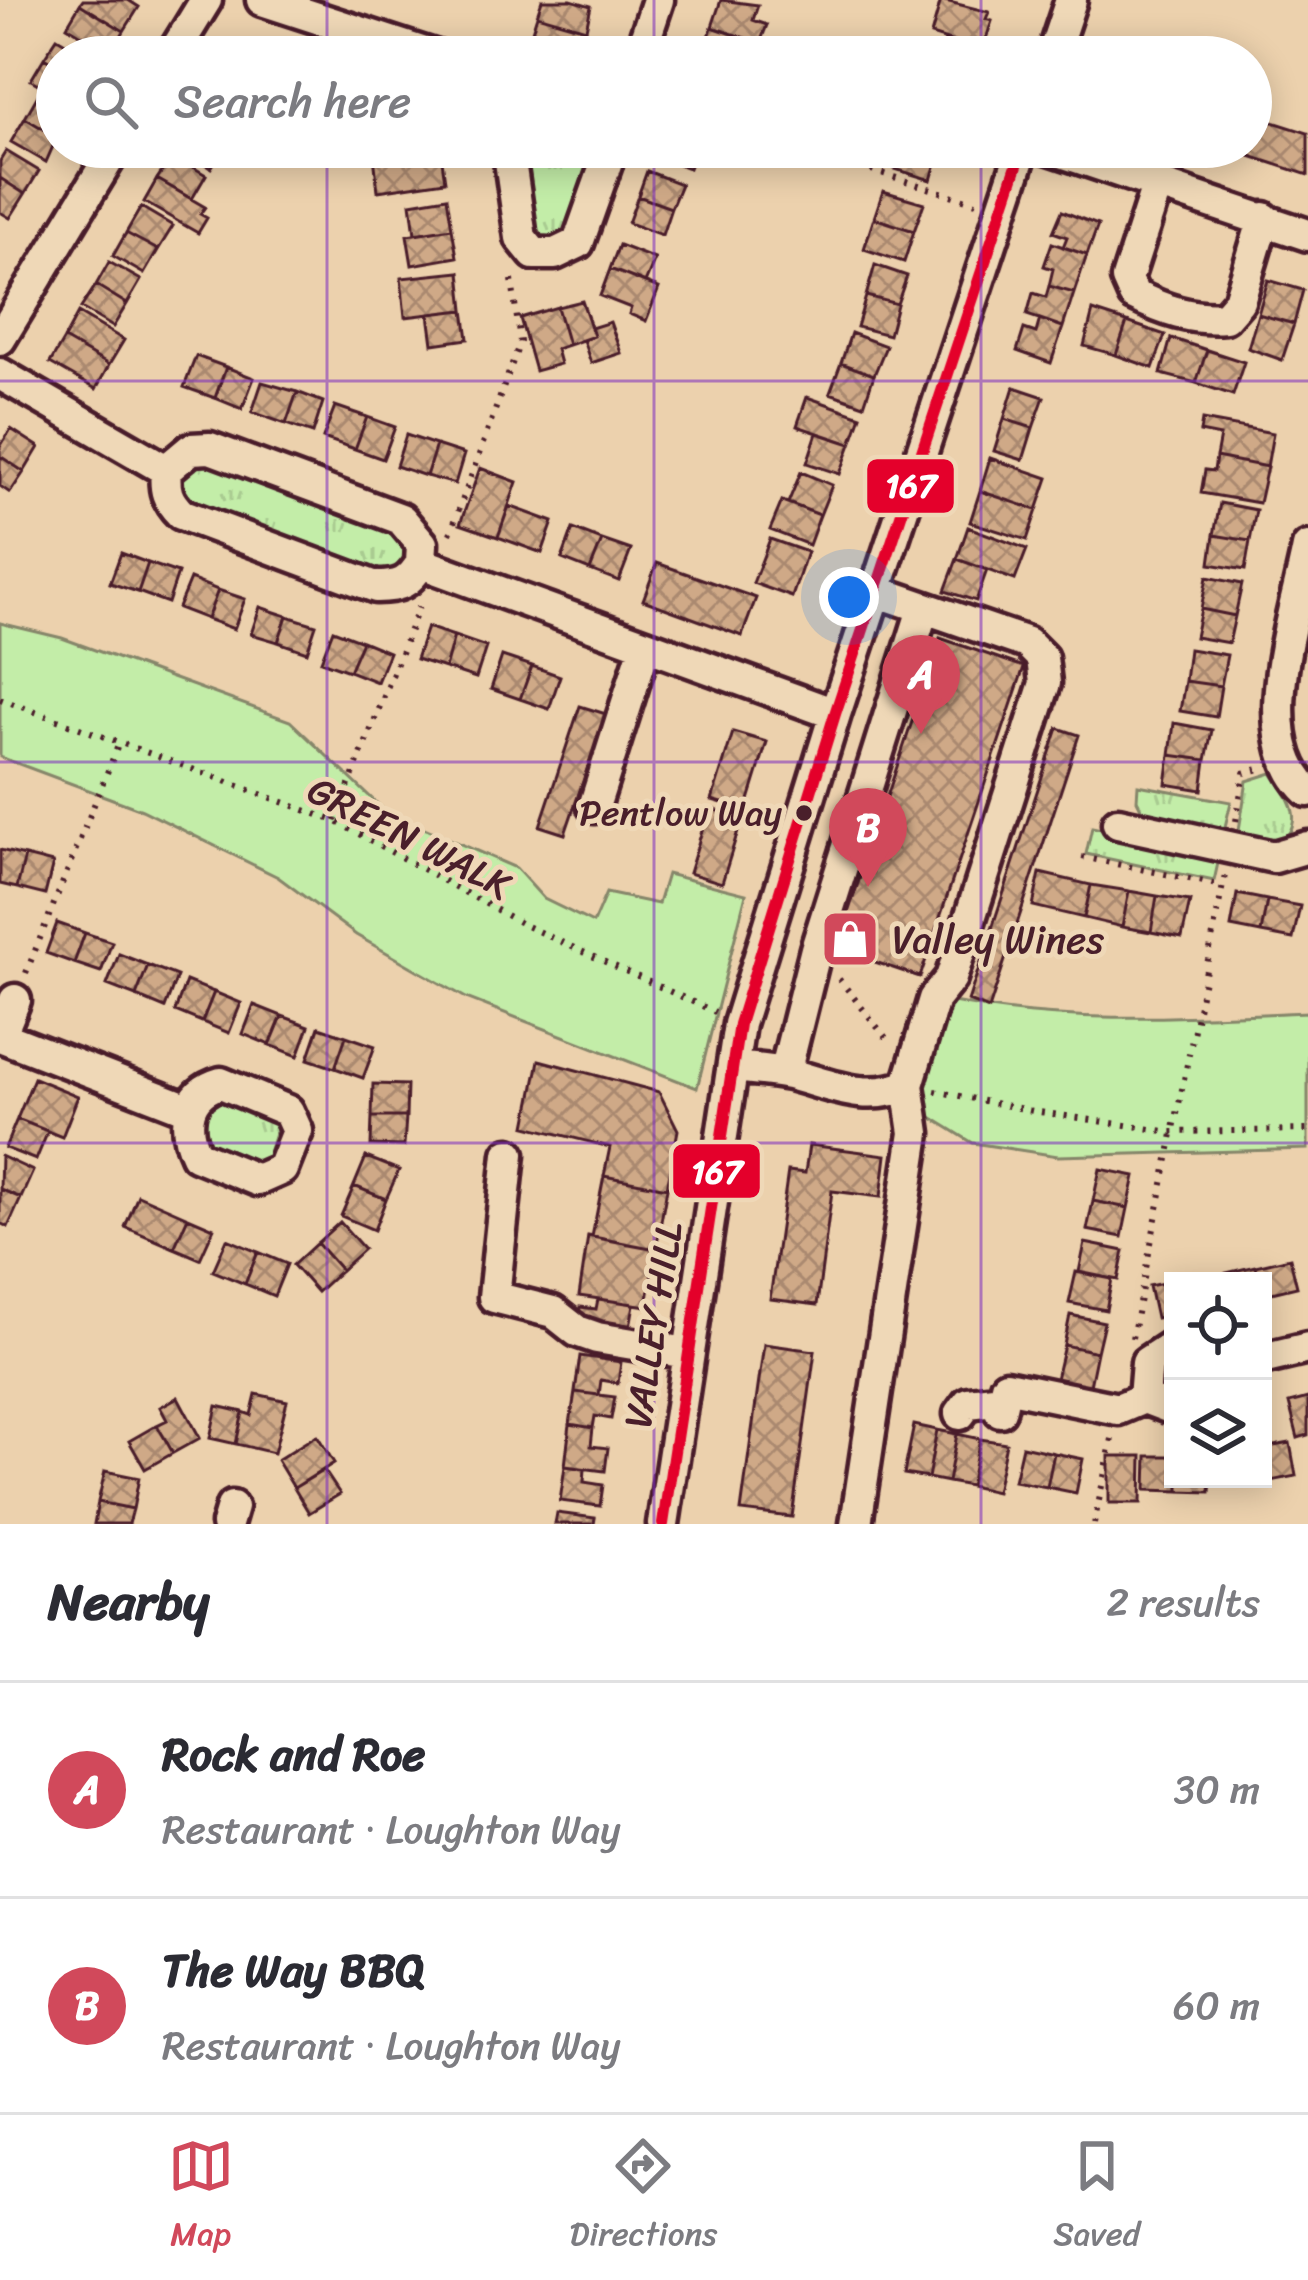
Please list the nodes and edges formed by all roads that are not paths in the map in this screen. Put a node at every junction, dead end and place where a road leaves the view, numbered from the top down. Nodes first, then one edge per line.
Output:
1 (206, 0) edge
2 (262, 0) edge
3 (658, 0) edge
4 (1071, 0) edge
5 (184, 36) edge
6 (373, 36) edge
7 (646, 36) edge
8 (1059, 36) edge
9 (103, 168) edge
10 (511, 168) edge
11 (605, 168) edge
12 (1016, 168) edge
13 (1112, 168) edge
14 (1158, 183) junction
15 (1264, 218) junction
16 (1308, 235) edge
17 (0, 339) edge
18 (0, 374) edge
19 (166, 470) junction
20 (1308, 547) edge
21 (428, 565) junction
22 (876, 591) junction
23 (923, 609) junction
24 (644, 646) junction
25 (835, 714) junction
26 (1308, 791) edge
27 (594, 807) dead end
28 (1118, 823) dead end
29 (1308, 847) edge
30 (15, 1000) road end
31 (0, 1035) edge
32 (733, 1067) junction
33 (784, 1073) junction
34 (908, 1085) junction
35 (188, 1109) dead end
36 (509, 1154) dead end
37 (1308, 1348) edge
38 (1164, 1351) edge
39 (687, 1354) junction
40 (1272, 1357) edge
41 (1145, 1405) edge
42 (960, 1414) dead end
43 (663, 1524) edge
44 (856, 1524) edge

1 - 5 street
2 - 6 street
3 - 7 street
4 - 8 street
9 - 17 street
10 - 11 street
12 - 22 street, VALLEY HILL
13 - 14 street
14 - 15 street
14 - 15 street
15 - 16 street
18 - 19 street
19 - 21 street
19 - 21 street
20 - 26 street
21 - 24 street
22 - 23 street
22 - 25 street, VALLEY HILL
23 - 33 street
23 - 34 street
24 - 25 street
24 - 27 street
25 - 32 street, VALLEY HILL
28 - 29 street
30 - 31 street
31 - 35 street
32 - 33 street
32 - 39 street, VALLEY HILL
33 - 34 street
34 - 44 street
36 - 39 street
37 - 40 street
38 - 41 street
39 - 43 street, VALLEY HILL
41 - 42 street

